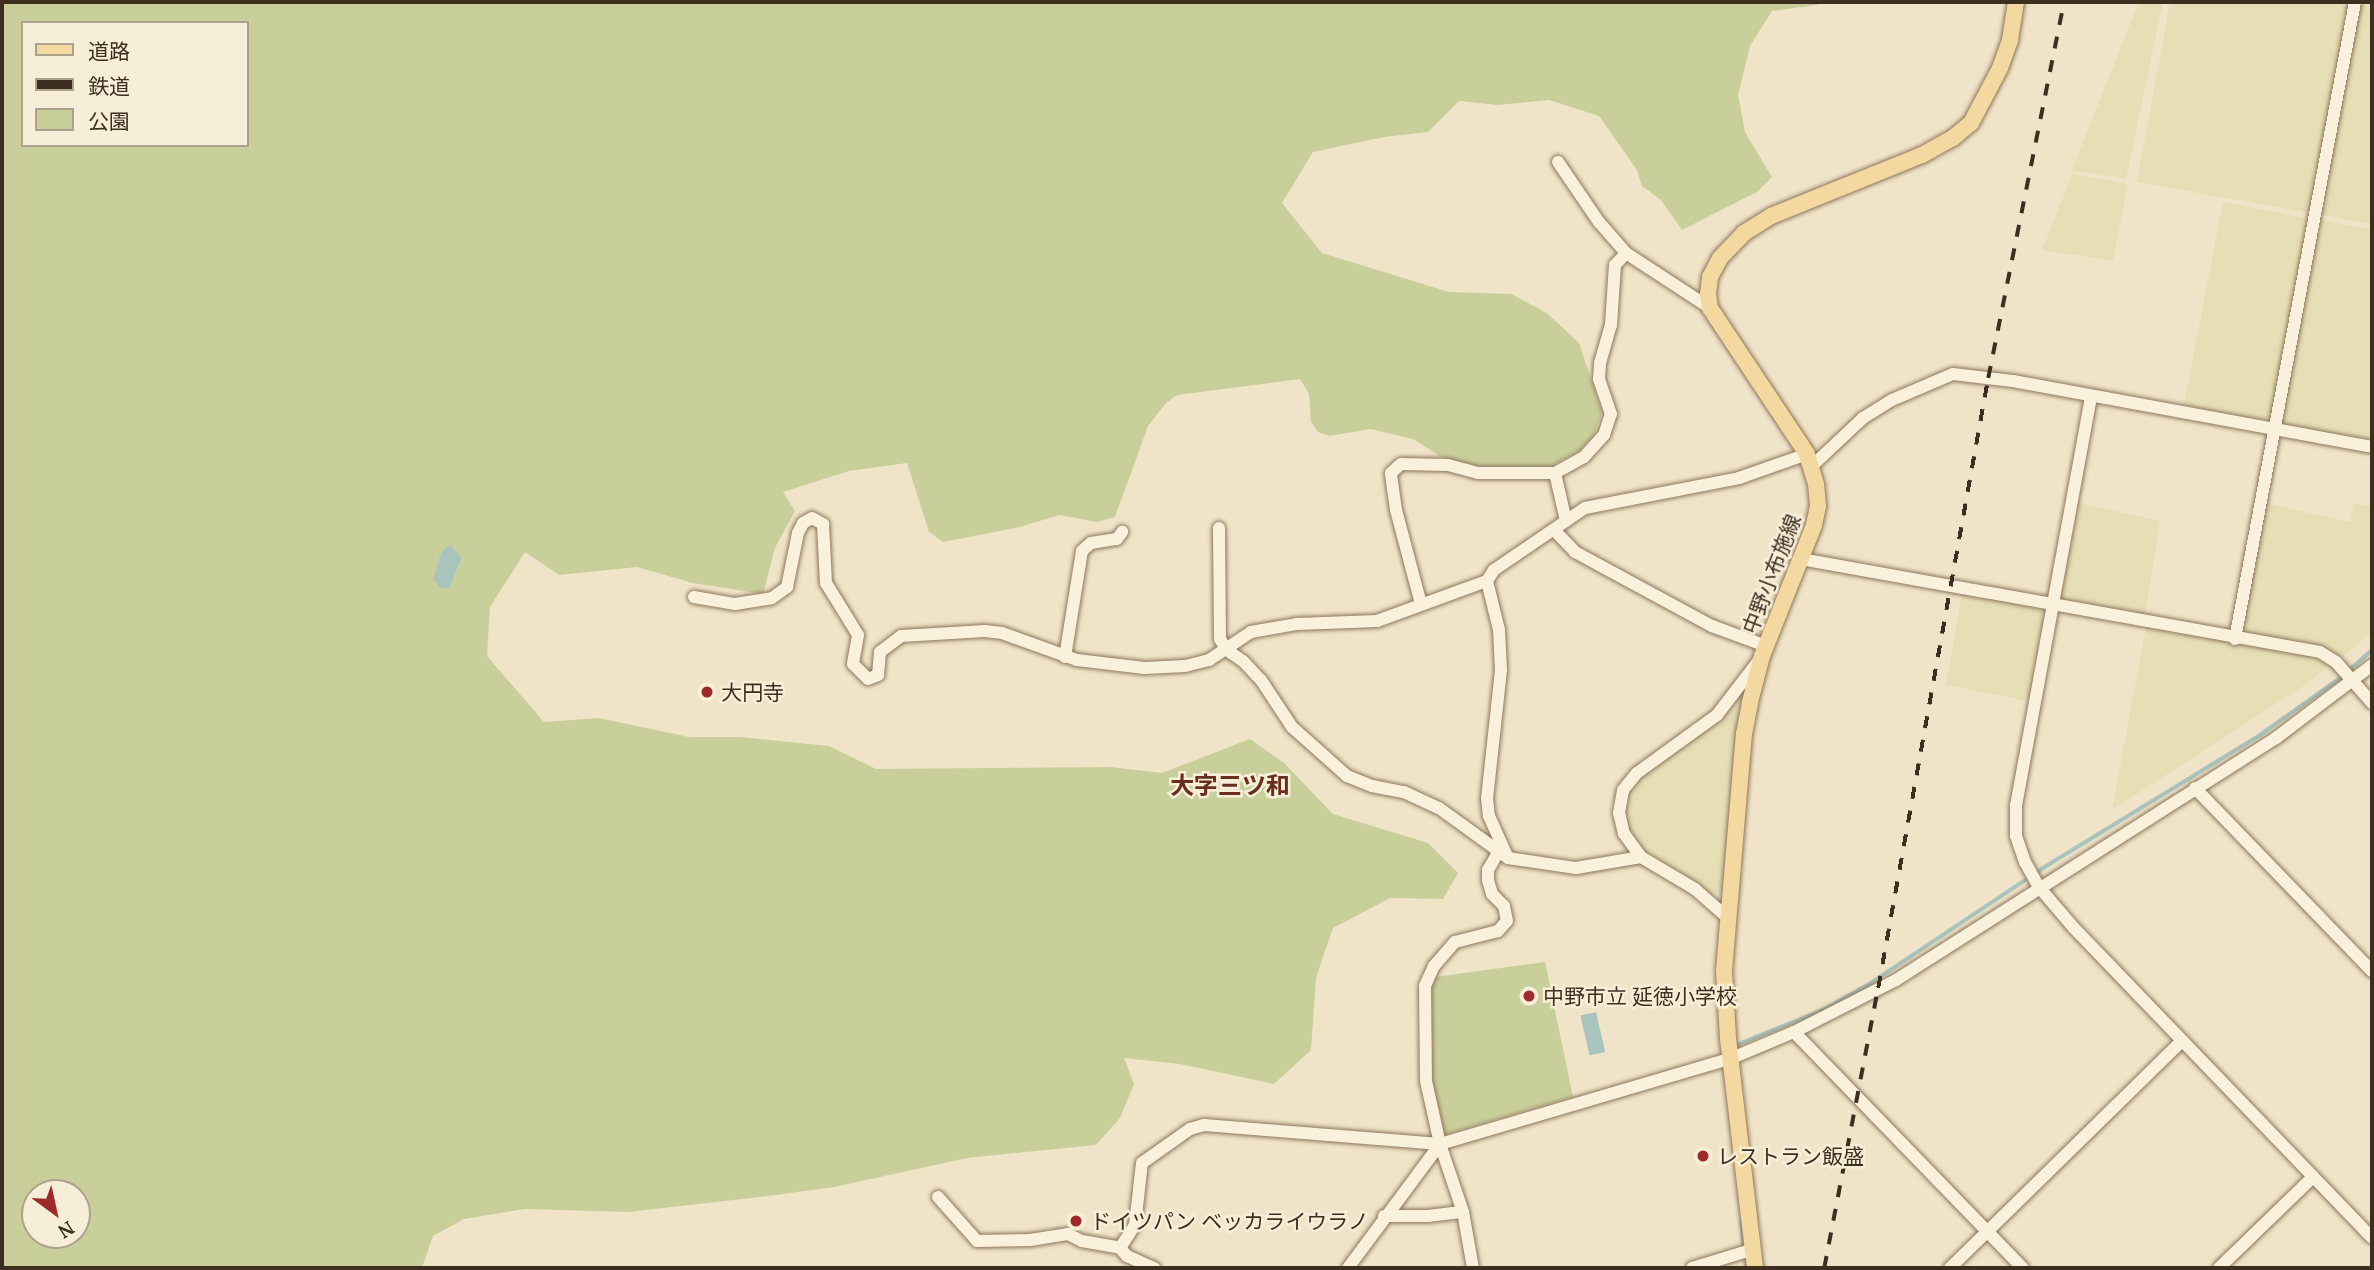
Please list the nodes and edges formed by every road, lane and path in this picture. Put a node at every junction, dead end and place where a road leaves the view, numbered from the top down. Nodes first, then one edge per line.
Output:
1 (2016, 2) edge
2 (2355, 2) edge
3 (1558, 162) dead end
4 (1626, 253) junction
5 (1710, 308) junction
6 (2091, 397) junction
7 (2273, 429) junction
8 (2372, 447) edge
9 (1810, 460) junction
10 (1555, 473) junction
11 (1566, 521) junction
12 (1219, 528) dead end
13 (1555, 531) junction
14 (1122, 532) dead end
15 (1801, 559) junction
16 (1487, 581) junction
17 (694, 597) dead end
18 (1421, 604) junction
19 (2051, 605) junction
20 (2235, 639) junction
21 (1227, 650) junction
22 (1764, 651) junction
23 (1065, 657) junction
24 (2372, 665) edge
25 (2353, 681) junction
26 (2372, 703) edge
27 (2195, 788) junction
28 (1503, 855) junction
29 (1641, 857) junction
30 (2039, 887) junction
31 (1729, 919) junction
32 (2372, 971) edge
33 (1794, 1031) junction
34 (2182, 1041) junction
35 (1732, 1058) junction
36 (1440, 1144) junction
37 (2313, 1177) junction
38 (938, 1197) dead end
39 (1463, 1212) junction
40 (1384, 1216) junction
41 (1988, 1233) junction
42 (2372, 1238) edge
43 (1120, 1248) junction
44 (1754, 1249) junction
45 (1154, 1268) edge
46 (1348, 1268) edge
47 (1473, 1268) edge
48 (1692, 1268) edge
49 (1755, 1268) edge
50 (1950, 1268) edge
51 (2022, 1268) edge
52 (2218, 1268) edge

1 - 5 main road
2 - 7 street
3 - 4 street
4 - 5 street
4 - 10 street
5 - 9 main road, 中野小布施線
6 - 7 street
6 - 9 street
6 - 19 street
7 - 8 street
7 - 20 street
9 - 11 street
9 - 15 main road, 中野小布施線
10 - 11 street
10 - 18 street
11 - 13 street
12 - 21 street
13 - 16 street
13 - 22 street
14 - 23 street
15 - 19 street
15 - 22 main road, 中野小布施線
16 - 18 street
16 - 28 street
17 - 23 street
18 - 21 street
19 - 20 street
19 - 30 street
20 - 25 street
21 - 23 street
21 - 28 street
22 - 29 street
22 - 31 main road, 中野小布施線
24 - 25 street
25 - 26 street
25 - 27 street
27 - 30 street
27 - 32 street
28 - 29 street
28 - 36 street
29 - 31 street
30 - 33 street
30 - 34 street
31 - 35 main road, 中野小布施線
33 - 35 street
33 - 41 street
34 - 37 street
34 - 41 street
35 - 36 street
35 - 44 main road, 中野小布施線
36 - 39 street
36 - 40 street
36 - 43 street
37 - 42 street
37 - 52 street
38 - 43 street
39 - 40 street
39 - 47 street
40 - 46 street
41 - 50 street
41 - 51 street
43 - 45 street
44 - 48 street
44 - 49 main road, 中野小布施線

